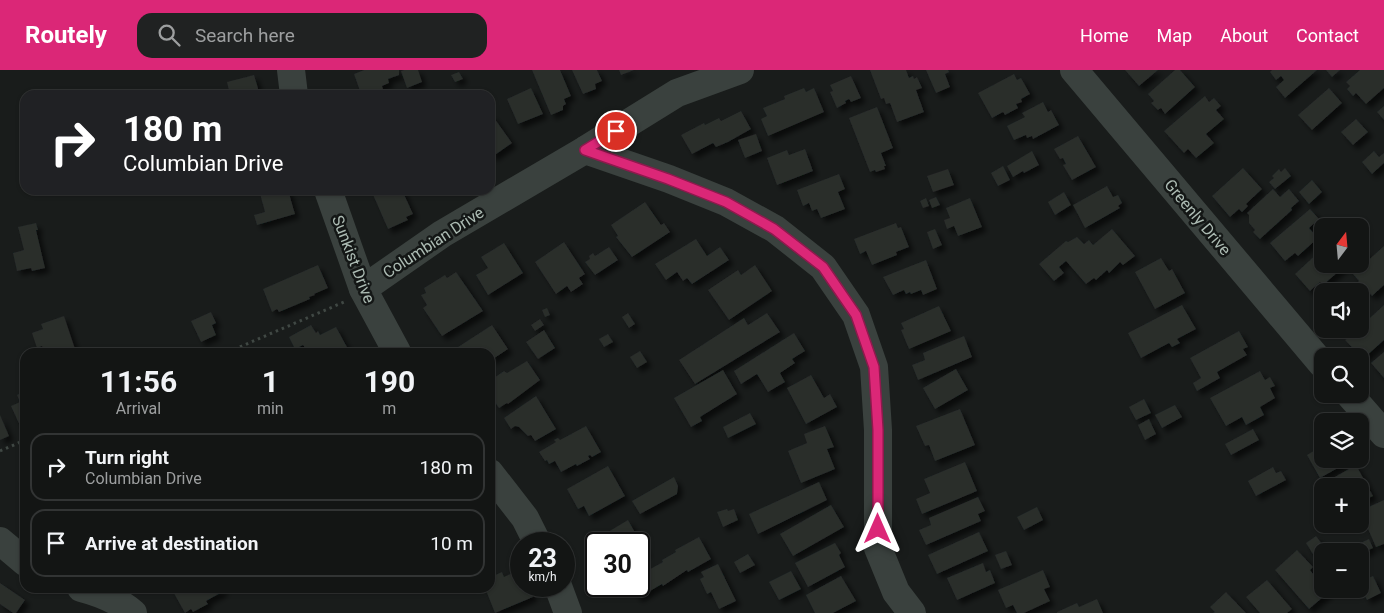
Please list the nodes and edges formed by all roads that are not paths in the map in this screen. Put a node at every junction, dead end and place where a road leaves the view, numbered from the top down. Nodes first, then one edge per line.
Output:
1 (291, 70) edge
2 (740, 70) edge
3 (1074, 70) edge
4 (293, 90) edge
5 (585, 150) junction
6 (330, 195) edge
7 (363, 288) junction
8 (395, 348) edge
9 (1314, 355) edge
10 (1357, 403) edge
11 (1384, 434) edge
12 (495, 479) edge
13 (532, 532) edge
14 (0, 540) edge
15 (20, 558) edge
16 (101, 593) edge
17 (562, 597) edge
18 (133, 613) edge
19 (568, 613) edge
20 (912, 613) edge

1 - 4 street
2 - 5 street, Columbian Drive
3 - 9 street, Greenly Drive
5 - 7 street, Columbian Drive
5 - 20 street
6 - 7 street, Sunkist Drive
7 - 8 street, Sunkist Drive
10 - 11 street
12 - 13 street
14 - 15 street
16 - 18 street
17 - 19 street

